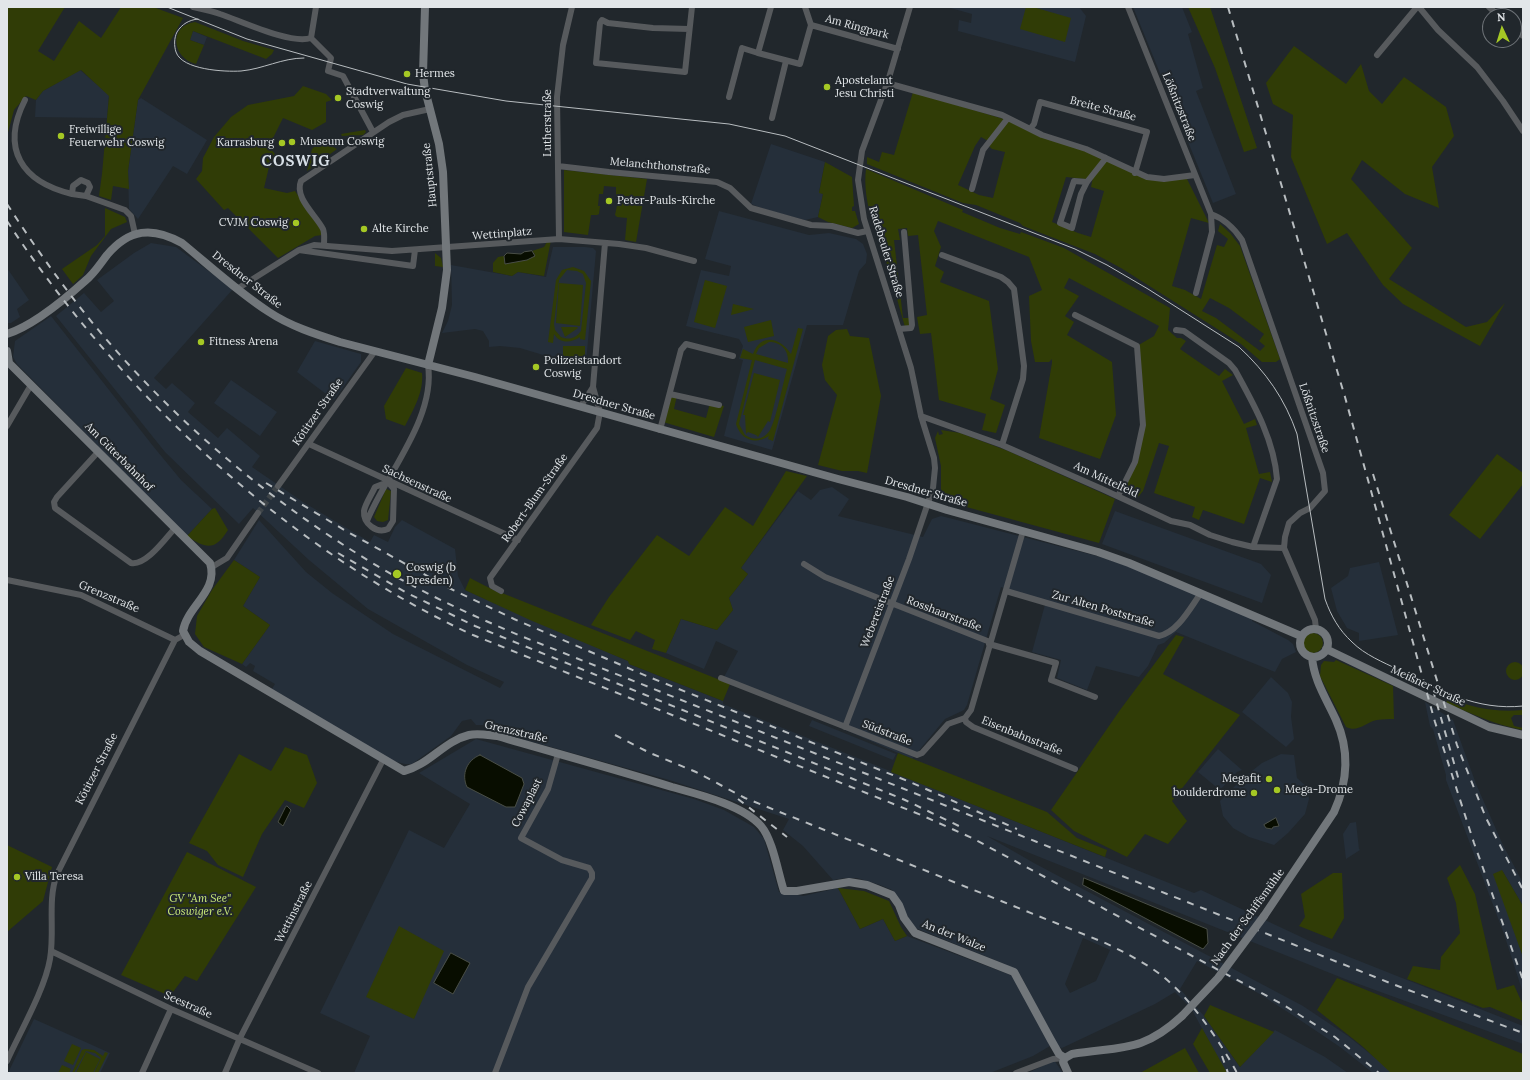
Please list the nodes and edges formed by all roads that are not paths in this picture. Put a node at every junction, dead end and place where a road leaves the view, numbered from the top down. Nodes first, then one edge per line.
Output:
1 (194, 7) edge
2 (316, 7) edge
3 (426, 7) edge
4 (572, 7) edge
5 (692, 7) edge
6 (771, 7) edge
7 (805, 7) edge
8 (910, 7) edge
9 (1128, 7) edge
10 (1418, 7) edge
11 (811, 25) junction
12 (689, 29) junction
13 (311, 38) junction
14 (898, 49) junction
15 (758, 53) junction
16 (1377, 55) dead end
17 (786, 61) junction
18 (887, 83) junction
19 (729, 97) dead end
20 (25, 100) dead end
21 (430, 109) junction
22 (772, 118) dead end
23 (1008, 118) junction
24 (1030, 129) junction
25 (1523, 131) edge
26 (373, 132) junction
27 (1106, 158) junction
28 (558, 166) junction
29 (1135, 173) junction
30 (1195, 175) junction
31 (1087, 182) junction
32 (972, 189) dead end
33 (72, 194) junction
34 (86, 196) junction
35 (1211, 214) junction
36 (867, 231) junction
37 (904, 232) dead end
38 (135, 234) junction
39 (560, 239) junction
40 (605, 243) junction
41 (324, 245) junction
42 (446, 248) junction
43 (299, 250) junction
44 (415, 250) junction
45 (942, 255) dead end
46 (694, 261) dead end
47 (237, 289) junction
48 (1196, 293) dead end
49 (1075, 315) dead end
50 (899, 329) junction
51 (1176, 330) dead end
52 (7, 334) edge
53 (7, 351) edge
54 (375, 351) junction
55 (733, 356) dead end
56 (8, 362) edge
57 (428, 365) junction
58 (31, 385) junction
59 (593, 387) junction
60 (670, 394) junction
61 (719, 405) dead end
62 (581, 406) junction
63 (600, 412) junction
64 (921, 416) junction
65 (7, 426) edge
66 (660, 430) junction
67 (309, 444) junction
68 (1002, 445) junction
69 (98, 452) junction
70 (388, 482) junction
71 (278, 486) tunnel mouth
72 (1118, 496) junction
73 (927, 503) junction
74 (258, 513) tunnel mouth
75 (175, 528) junction
76 (1023, 531) junction
77 (518, 540) junction
78 (1253, 547) junction
79 (1284, 548) junction
80 (804, 564) dead end
81 (212, 567) junction
82 (7, 580) edge
83 (1006, 591) junction
84 (501, 592) dead end
85 (1201, 594) junction
86 (892, 605) junction
87 (1316, 629) junction
88 (184, 635) junction
89 (1301, 636) junction
90 (175, 640) junction
91 (989, 643) junction
92 (1326, 649) junction
93 (1312, 657) junction
94 (721, 678) dead end
95 (1095, 697) dead end
96 (965, 718) junction
97 (844, 727) junction
98 (1523, 735) edge
99 (558, 754) junction
100 (383, 760) junction
101 (1075, 768) dead end
102 (784, 891) joint
103 (51, 951) junction
104 (171, 1009) junction
105 (240, 1038) junction
106 (1065, 1058) junction
107 (7, 1061) edge
108 (142, 1073) edge
109 (225, 1073) edge
110 (318, 1073) edge
111 (495, 1073) edge
112 (1016, 1073) edge
113 (1068, 1073) edge

1 - 13 street
2 - 13 street
3 - 21 main road, Hauptstraße
4 - 28 street, Lutherstraße
5 - 12 street
6 - 15 street
7 - 11 street, Am Ringpark
8 - 14 street, Radebeuler Straße
9 - 30 street, Lößnitzstraße
10 - 16 street
10 - 25 street
11 - 14 street, Am Ringpark
11 - 17 street, Am Ringpark
12 - 12 street
13 - 26 street
14 - 18 street, Radebeuler Straße
15 - 17 street, Am Ringpark
15 - 19 street, Am Ringpark
17 - 22 street
18 - 23 street
18 - 36 street, Radebeuler Straße
20 - 33 street
21 - 26 street
21 - 42 main road, Hauptstraße
23 - 24 street
23 - 32 street
24 - 27 street
24 - 29 street, Breite Straße
26 - 41 street
27 - 29 street
27 - 31 street
28 - 36 street, Melanchthonstraße
28 - 39 street, Lutherstraße
29 - 30 street
30 - 35 street, Lößnitzstraße
31 - 31 street
33 - 34 street
33 - 34 street
34 - 38 street
35 - 48 street, Lößnitzstraße
35 - 79 street, Lößnitzstraße
36 - 50 street, Radebeuler Straße
37 - 50 street
38 - 47 main road, Dresdner Straße
38 - 52 main road, Dresdner Straße
39 - 40 street, Wettinplatz
39 - 42 street, Wettinplatz
40 - 46 street, Wettinplatz
40 - 59 street
41 - 43 street, Wettinplatz
41 - 44 street, Wettinplatz
42 - 44 street, Wettinplatz
42 - 57 main road, Hauptstraße
43 - 44 street
43 - 47 street, Wettinplatz
45 - 68 street
47 - 54 main road, Dresdner Straße
49 - 72 street
50 - 64 street, Radebeuler Straße
51 - 78 street
53 - 56 main road, Am Güterbahnhof
54 - 57 main road, Dresdner Straße
54 - 67 street, Kötitzer Straße
55 - 60 street
56 - 58 main road, Am Güterbahnhof
57 - 62 main road, Dresdner Straße
57 - 70 street
58 - 65 street
58 - 69 main road, Am Güterbahnhof
59 - 62 street
59 - 63 street
60 - 61 street
60 - 66 street
62 - 63 main road, Dresdner Straße
63 - 66 main road, Dresdner Straße
63 - 77 street, Robert-Blum-Straße
64 - 68 street, Am Mittelfeld
64 - 73 street, Radebeuler Straße
66 - 73 main road, Dresdner Straße
67 - 70 street, Sachsenstraße
67 - 71 street, Kötitzer Straße
68 - 72 street, Am Mittelfeld
69 - 75 main road, Am Güterbahnhof
69 - 75 street
70 - 70 street
70 - 77 street, Sachsenstraße
72 - 78 street, Am Mittelfeld
73 - 76 main road, Dresdner Straße
73 - 86 street, Webereistraße
74 - 81 street
75 - 81 main road, Am Güterbahnhof
76 - 83 street
76 - 85 main road, Dresdner Straße
77 - 84 street, Robert-Blum-Straße
78 - 79 street, Am Mittelfeld
79 - 87 street
80 - 86 street, Rosshaarstraße
81 - 88 main road
82 - 90 street, Grenzstraße
83 - 85 street, Zur Alten Poststraße
83 - 91 street
85 - 89 main road, Dresdner Straße
86 - 91 street, Rosshaarstraße
86 - 97 street, Webereistraße
87 - 89 main road
87 - 92 main road
88 - 90 street
88 - 100 main road, Grenzstraße
89 - 93 main road
90 - 103 street, Kötitzer Straße
91 - 95 street, Rosshaarstraße
91 - 96 street
92 - 93 main road
92 - 98 main road, Meißner Straße
93 - 106 main road, Nach der Schiffsmühle, bridge
94 - 97 street, Südstraße
96 - 97 street, Südstraße
96 - 101 street, Eisenbahnstraße
99 - 100 main road, Grenzstraße
99 - 102 main road, Grenzstraße
99 - 111 street, Cowaplast
100 - 105 street, Wettinstraße
102 - 106 main road, An der Walze
103 - 104 street, Seestraße
103 - 107 street, Kötitzer Straße
104 - 105 street, Seestraße
104 - 108 street
105 - 109 street, Wettinstraße
105 - 110 street, Seestraße
106 - 112 street, Nach der Schiffsmühle
106 - 113 main road

